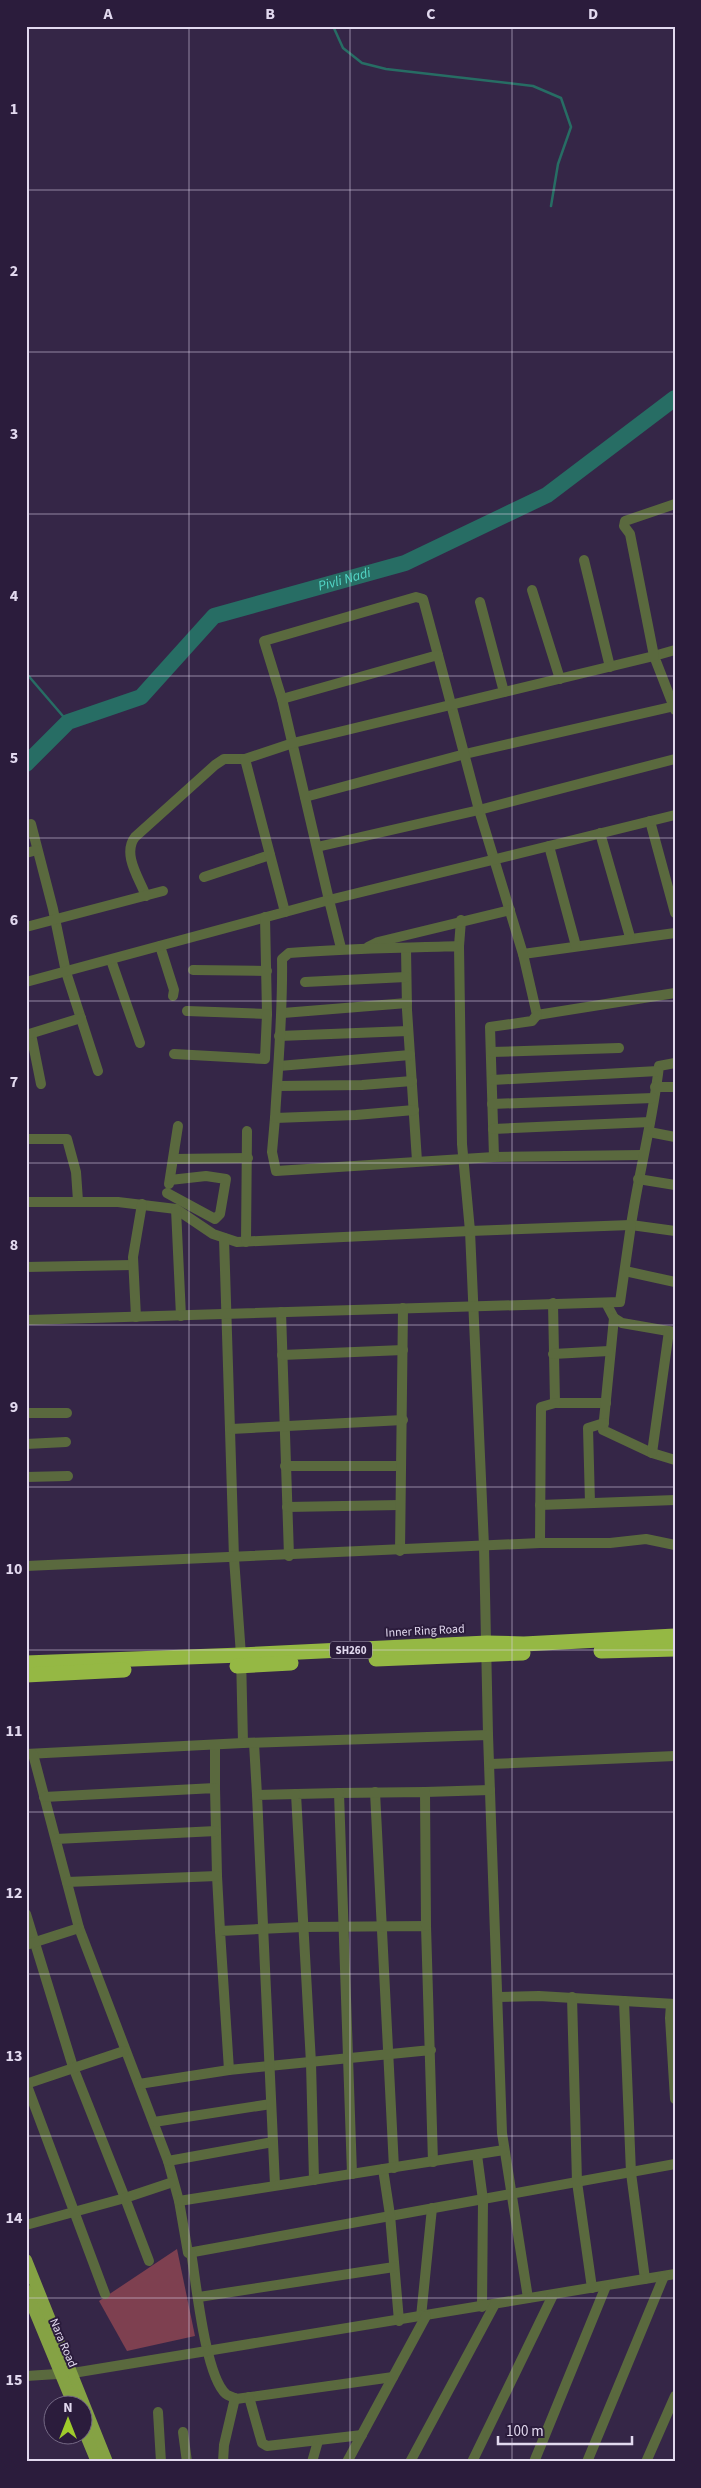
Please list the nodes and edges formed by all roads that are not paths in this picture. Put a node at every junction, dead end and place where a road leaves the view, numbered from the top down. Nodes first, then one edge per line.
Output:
1 (675, 504) edge
2 (584, 560) dead end
3 (532, 590) dead end
4 (480, 602) dead end
5 (675, 650) edge
6 (438, 655) junction
7 (654, 656) junction
8 (610, 667) junction
9 (560, 679) junction
10 (504, 692) junction
11 (282, 699) junction
12 (451, 705) junction
13 (674, 708) edge
14 (293, 743) junction
15 (464, 754) junction
16 (245, 759) junction
17 (675, 760) edge
18 (305, 797) junction
19 (479, 810) junction
20 (675, 815) edge
21 (650, 821) junction
22 (31, 824) dead end
23 (600, 833) junction
24 (549, 846) junction
25 (317, 848) junction
26 (37, 850) junction
27 (26, 853) edge
28 (270, 856) junction
29 (494, 859) junction
30 (204, 877) dead end
31 (162, 891) dead end
32 (146, 896) junction
33 (329, 900) junction
34 (510, 910) junction
35 (285, 912) junction
36 (675, 913) edge
37 (265, 917) junction
38 (55, 918) junction
39 (461, 920) junction
40 (26, 927) edge
41 (675, 932) edge
42 (630, 937) junction
43 (160, 946) junction
44 (459, 946) junction
45 (576, 946) junction
46 (341, 948) junction
47 (406, 948) junction
48 (363, 950) junction
49 (523, 954) junction
50 (111, 960) junction
51 (193, 970) dead end
52 (66, 972) junction
53 (267, 972) junction
54 (406, 977) junction
55 (26, 982) edge
56 (305, 982) dead end
57 (675, 994) edge
58 (174, 996) dead end
59 (407, 1003) junction
60 (187, 1011) dead end
61 (282, 1013) junction
62 (267, 1014) junction
63 (537, 1015) junction
64 (81, 1018) junction
65 (408, 1031) junction
66 (29, 1034) edge
67 (279, 1036) junction
68 (140, 1043) dead end
69 (618, 1048) dead end
70 (491, 1052) junction
71 (174, 1054) dead end
72 (410, 1054) junction
73 (675, 1063) edge
74 (278, 1066) junction
75 (98, 1071) dead end
76 (658, 1071) junction
77 (492, 1080) junction
78 (412, 1081) junction
79 (41, 1084) dead end
80 (278, 1086) junction
81 (675, 1087) edge
82 (654, 1092) junction
83 (492, 1104) junction
84 (414, 1110) junction
85 (275, 1118) junction
86 (178, 1126) dead end
87 (650, 1127) junction
88 (493, 1129) junction
89 (247, 1131) dead end
90 (675, 1136) edge
91 (26, 1139) edge
92 (642, 1155) junction
93 (494, 1156) junction
94 (248, 1158) junction
95 (464, 1158) junction
96 (174, 1159) junction
97 (417, 1160) junction
98 (638, 1179) junction
99 (170, 1180) junction
100 (675, 1186) edge
101 (167, 1193) junction
102 (78, 1201) junction
103 (26, 1202) edge
104 (142, 1204) junction
105 (165, 1208) junction
106 (176, 1209) junction
107 (216, 1219) junction
108 (631, 1225) junction
109 (470, 1231) junction
110 (675, 1231) edge
111 (221, 1237) junction
112 (246, 1242) junction
113 (133, 1265) junction
114 (26, 1267) edge
115 (626, 1271) junction
116 (675, 1282) edge
117 (553, 1303) junction
118 (606, 1303) junction
119 (474, 1305) junction
120 (403, 1308) junction
121 (281, 1312) junction
122 (227, 1314) junction
123 (181, 1316) junction
124 (136, 1317) junction
125 (614, 1318) junction
126 (26, 1320) edge
127 (672, 1331) edge
128 (403, 1350) junction
129 (609, 1351) junction
130 (553, 1354) junction
131 (282, 1355) junction
132 (555, 1403) junction
133 (606, 1403) junction
134 (68, 1412) dead end
135 (26, 1413) edge
136 (403, 1420) junction
137 (604, 1423) junction
138 (284, 1425) junction
139 (231, 1429) junction
140 (66, 1442) dead end
141 (26, 1444) edge
142 (652, 1453) junction
143 (675, 1460) edge
144 (285, 1466) junction
145 (401, 1466) junction
146 (68, 1476) dead end
147 (26, 1477) edge
148 (675, 1500) edge
149 (590, 1503) junction
150 (400, 1505) junction
151 (540, 1505) junction
152 (287, 1507) junction
153 (540, 1544) junction
154 (675, 1545) edge
155 (484, 1546) junction
156 (400, 1550) junction
157 (290, 1556) junction
158 (234, 1558) junction
159 (26, 1566) edge
160 (675, 1636) edge
161 (488, 1649) junction
162 (675, 1649) edge
163 (241, 1661) junction
164 (26, 1663) edge
165 (26, 1674) edge
166 (488, 1735) junction
167 (243, 1743) junction
168 (254, 1743) junction
169 (215, 1745) junction
170 (30, 1754) edge
171 (675, 1756) edge
172 (490, 1764) junction
173 (215, 1788) junction
174 (490, 1790) junction
175 (375, 1792) junction
176 (425, 1792) junction
177 (339, 1793) junction
178 (296, 1794) junction
179 (257, 1795) junction
180 (44, 1797) junction
181 (216, 1831) junction
182 (56, 1839) junction
183 (217, 1876) junction
184 (67, 1882) junction
185 (26, 1914) edge
186 (382, 1926) junction
187 (426, 1926) junction
188 (303, 1927) junction
189 (344, 1927) junction
190 (80, 1928) junction
191 (261, 1929) junction
192 (220, 1931) junction
193 (30, 1944) edge
194 (498, 1997) junction
195 (572, 1997) junction
196 (624, 2001) junction
197 (673, 2004) edge
198 (431, 2050) junction
199 (124, 2051) junction
200 (388, 2055) junction
201 (349, 2059) junction
202 (311, 2063) junction
203 (73, 2067) junction
204 (268, 2067) junction
205 (229, 2070) junction
206 (26, 2084) edge
207 (139, 2084) junction
208 (675, 2099) edge
209 (270, 2104) junction
210 (154, 2122) junction
211 (273, 2142) junction
212 (504, 2150) junction
213 (477, 2155) junction
214 (168, 2161) junction
215 (433, 2162) junction
216 (675, 2164) edge
217 (389, 2169) junction
218 (631, 2173) junction
219 (352, 2174) junction
220 (314, 2180) junction
221 (173, 2182) junction
222 (577, 2182) junction
223 (275, 2185) junction
224 (512, 2194) junction
225 (125, 2198) junction
226 (483, 2200) junction
227 (179, 2201) junction
228 (432, 2208) junction
229 (74, 2211) junction
230 (390, 2215) junction
231 (26, 2225) edge
232 (192, 2252) junction
233 (26, 2260) edge
234 (149, 2261) dead end
235 (394, 2267) junction
236 (675, 2274) edge
237 (664, 2276) junction
238 (645, 2279) junction
239 (606, 2286) junction
240 (592, 2288) junction
241 (26, 2290) edge
242 (105, 2294) dead end
243 (553, 2295) junction
244 (199, 2297) junction
245 (528, 2298) junction
246 (495, 2304) junction
247 (482, 2307) junction
248 (424, 2316) junction
249 (399, 2321) junction
250 (207, 2351) junction
251 (67, 2374) junction
252 (26, 2376) edge
253 (393, 2378) junction
254 (72, 2396) edge
255 (675, 2396) edge
256 (249, 2397) junction
257 (235, 2398) junction
258 (158, 2412) dead end
259 (184, 2432) dead end
260 (362, 2435) junction
261 (318, 2441) junction
262 (90, 2446) edge
263 (97, 2462) edge
264 (108, 2462) edge
265 (161, 2462) edge
266 (187, 2462) edge
267 (223, 2462) edge
268 (312, 2462) edge
269 (348, 2462) edge
270 (410, 2462) edge
271 (472, 2462) edge
272 (534, 2462) edge
273 (587, 2462) edge
274 (646, 2462) edge

1 - 7 street
2 - 8 street
3 - 9 street
4 - 10 street
5 - 7 street
6 - 11 street
6 - 11 street
6 - 12 street
7 - 8 street
7 - 13 street
8 - 9 street
9 - 10 street
10 - 12 street
11 - 14 street
12 - 14 street
12 - 15 street
13 - 15 street
14 - 16 street
14 - 18 street
15 - 18 street
15 - 19 street
16 - 28 street
16 - 32 street
17 - 19 street
18 - 25 street
19 - 25 street
19 - 29 street
20 - 21 street
21 - 23 street
21 - 36 street
22 - 26 street
23 - 24 street
23 - 42 street
24 - 29 street
24 - 45 street
25 - 33 street
26 - 27 street
26 - 38 street
28 - 30 street
28 - 35 street
29 - 33 street
29 - 34 street
31 - 32 street
32 - 38 street
33 - 35 street
33 - 46 street
34 - 39 street
34 - 49 street
35 - 37 street
37 - 43 street
37 - 53 street
38 - 40 street
38 - 52 street
39 - 44 street
39 - 48 street
41 - 42 street
42 - 45 street
43 - 50 street
43 - 58 street
44 - 47 street
44 - 95 street
45 - 49 street
46 - 48 street
46 - 61 street
47 - 48 street
47 - 54 street
49 - 63 street
50 - 52 street
50 - 68 street
51 - 53 street
52 - 55 street
52 - 64 street
53 - 62 street
54 - 56 street
54 - 59 street
57 - 63 street
59 - 61 street
59 - 65 street
60 - 62 street
61 - 67 street
62 - 71 street
63 - 70 street
64 - 66 street
64 - 75 street
65 - 67 street
65 - 72 street
66 - 79 street
67 - 74 street
69 - 70 street
70 - 77 street
72 - 74 street
72 - 78 street
73 - 76 street
74 - 80 street
76 - 77 street
76 - 82 street
77 - 83 street
78 - 80 street
78 - 84 street
80 - 85 street
81 - 82 street
82 - 83 street
82 - 87 street
83 - 88 street
84 - 85 street
84 - 97 street
85 - 97 street
86 - 96 street
87 - 88 street
87 - 90 street
87 - 92 street
88 - 93 street
89 - 94 street
91 - 102 street
92 - 93 street
92 - 98 street
93 - 95 street
94 - 96 street
94 - 112 street
95 - 97 street
95 - 109 street
96 - 99 street
98 - 100 street
98 - 108 street
99 - 101 street
99 - 107 street
101 - 105 street
101 - 107 street
102 - 103 street
102 - 104 street
104 - 105 street
104 - 113 street
105 - 106 street
106 - 111 street
106 - 123 street
107 - 111 street
108 - 109 street
108 - 110 street
108 - 115 street
109 - 112 street
109 - 119 street
111 - 112 street
111 - 122 street
113 - 114 street
113 - 124 street
115 - 116 street
115 - 118 street
117 - 118 street
117 - 119 street
117 - 130 street
118 - 125 street
119 - 120 street
119 - 155 street
120 - 121 street
120 - 128 street
121 - 122 street
121 - 131 street
122 - 123 street
122 - 139 street
123 - 124 street
124 - 126 street
125 - 127 street
125 - 129 street
127 - 142 street
128 - 131 street
128 - 136 street
129 - 130 street
129 - 133 street
130 - 132 street
131 - 138 street
132 - 133 street
132 - 151 street
133 - 137 street
134 - 135 street
136 - 138 street
136 - 145 street
137 - 142 street
137 - 149 street
138 - 139 street
138 - 144 street
139 - 158 street
140 - 141 street
142 - 143 street
144 - 145 street
144 - 152 street
145 - 150 street
146 - 147 street
148 - 149 street
149 - 151 street
150 - 152 street
150 - 156 street
151 - 153 street
152 - 157 street
153 - 154 street
153 - 155 street
155 - 156 street
155 - 161 street
156 - 157 street
157 - 158 street
158 - 159 street
158 - 163 street
160 - 161 highway, Inner Ring Road
161 - 162 highway, Inner Ring Road
161 - 163 highway, Inner Ring Road
161 - 166 street
163 - 164 highway, Inner Ring Road
163 - 165 highway, Inner Ring Road
163 - 167 street
166 - 168 street
166 - 172 street
167 - 168 street
167 - 169 street
168 - 179 street
169 - 170 street
169 - 173 street
170 - 180 street
171 - 172 street
172 - 174 street
173 - 180 street
173 - 181 street
174 - 176 street
174 - 194 street
175 - 176 street
175 - 177 street
175 - 186 street
176 - 187 street
177 - 178 street
177 - 189 street
178 - 179 street
178 - 188 street
179 - 191 street
180 - 182 street
181 - 182 street
181 - 183 street
182 - 184 street
183 - 184 street
183 - 192 street
184 - 190 street
185 - 193 street
186 - 187 street
186 - 189 street
186 - 200 street
187 - 198 street
188 - 189 street
188 - 191 street
188 - 202 street
189 - 201 street
190 - 193 street
190 - 199 street
191 - 192 street
191 - 204 street
192 - 205 street
193 - 203 street
194 - 195 street
194 - 212 street
195 - 196 street
195 - 222 street
196 - 197 street
196 - 218 street
197 - 208 street
198 - 200 street
198 - 215 street
199 - 203 street
199 - 207 street
200 - 201 street
200 - 217 street
201 - 202 street
201 - 219 street
202 - 204 street
202 - 220 street
203 - 206 street
203 - 225 street
204 - 205 street
204 - 209 street
205 - 207 street
206 - 229 street
207 - 210 street
209 - 210 street
209 - 211 street
210 - 214 street
211 - 214 street
211 - 223 street
212 - 213 street
212 - 224 street
213 - 215 street
213 - 226 street
214 - 221 street
215 - 217 street
216 - 218 street
217 - 219 street
217 - 230 street
218 - 222 street
218 - 238 street
219 - 220 street
220 - 223 street
221 - 225 street
221 - 227 street
222 - 224 street
222 - 240 street
223 - 227 street
224 - 226 street
224 - 245 street
225 - 229 street
225 - 234 street
226 - 228 street
226 - 247 street
227 - 232 street
228 - 230 street
228 - 248 street
229 - 231 street
229 - 242 street
230 - 232 street
230 - 235 street
232 - 244 street
233 - 251 main road
235 - 244 street
235 - 249 street
236 - 237 street
237 - 238 street
237 - 273 street
238 - 239 street
239 - 240 street
239 - 272 street
240 - 243 street
241 - 251 main road, Nara Road
243 - 245 street
243 - 271 street
244 - 250 street
245 - 246 street
246 - 247 street
246 - 270 street
247 - 248 street
248 - 249 street
248 - 253 street
249 - 250 street
250 - 251 street
250 - 257 street
251 - 252 street
251 - 254 main road, Nara Road
251 - 264 main road
253 - 256 street
253 - 260 street
255 - 274 street
256 - 257 street
256 - 261 street
257 - 267 street
258 - 265 street
259 - 266 street
260 - 261 street
260 - 269 street
261 - 268 street
262 - 263 main road

